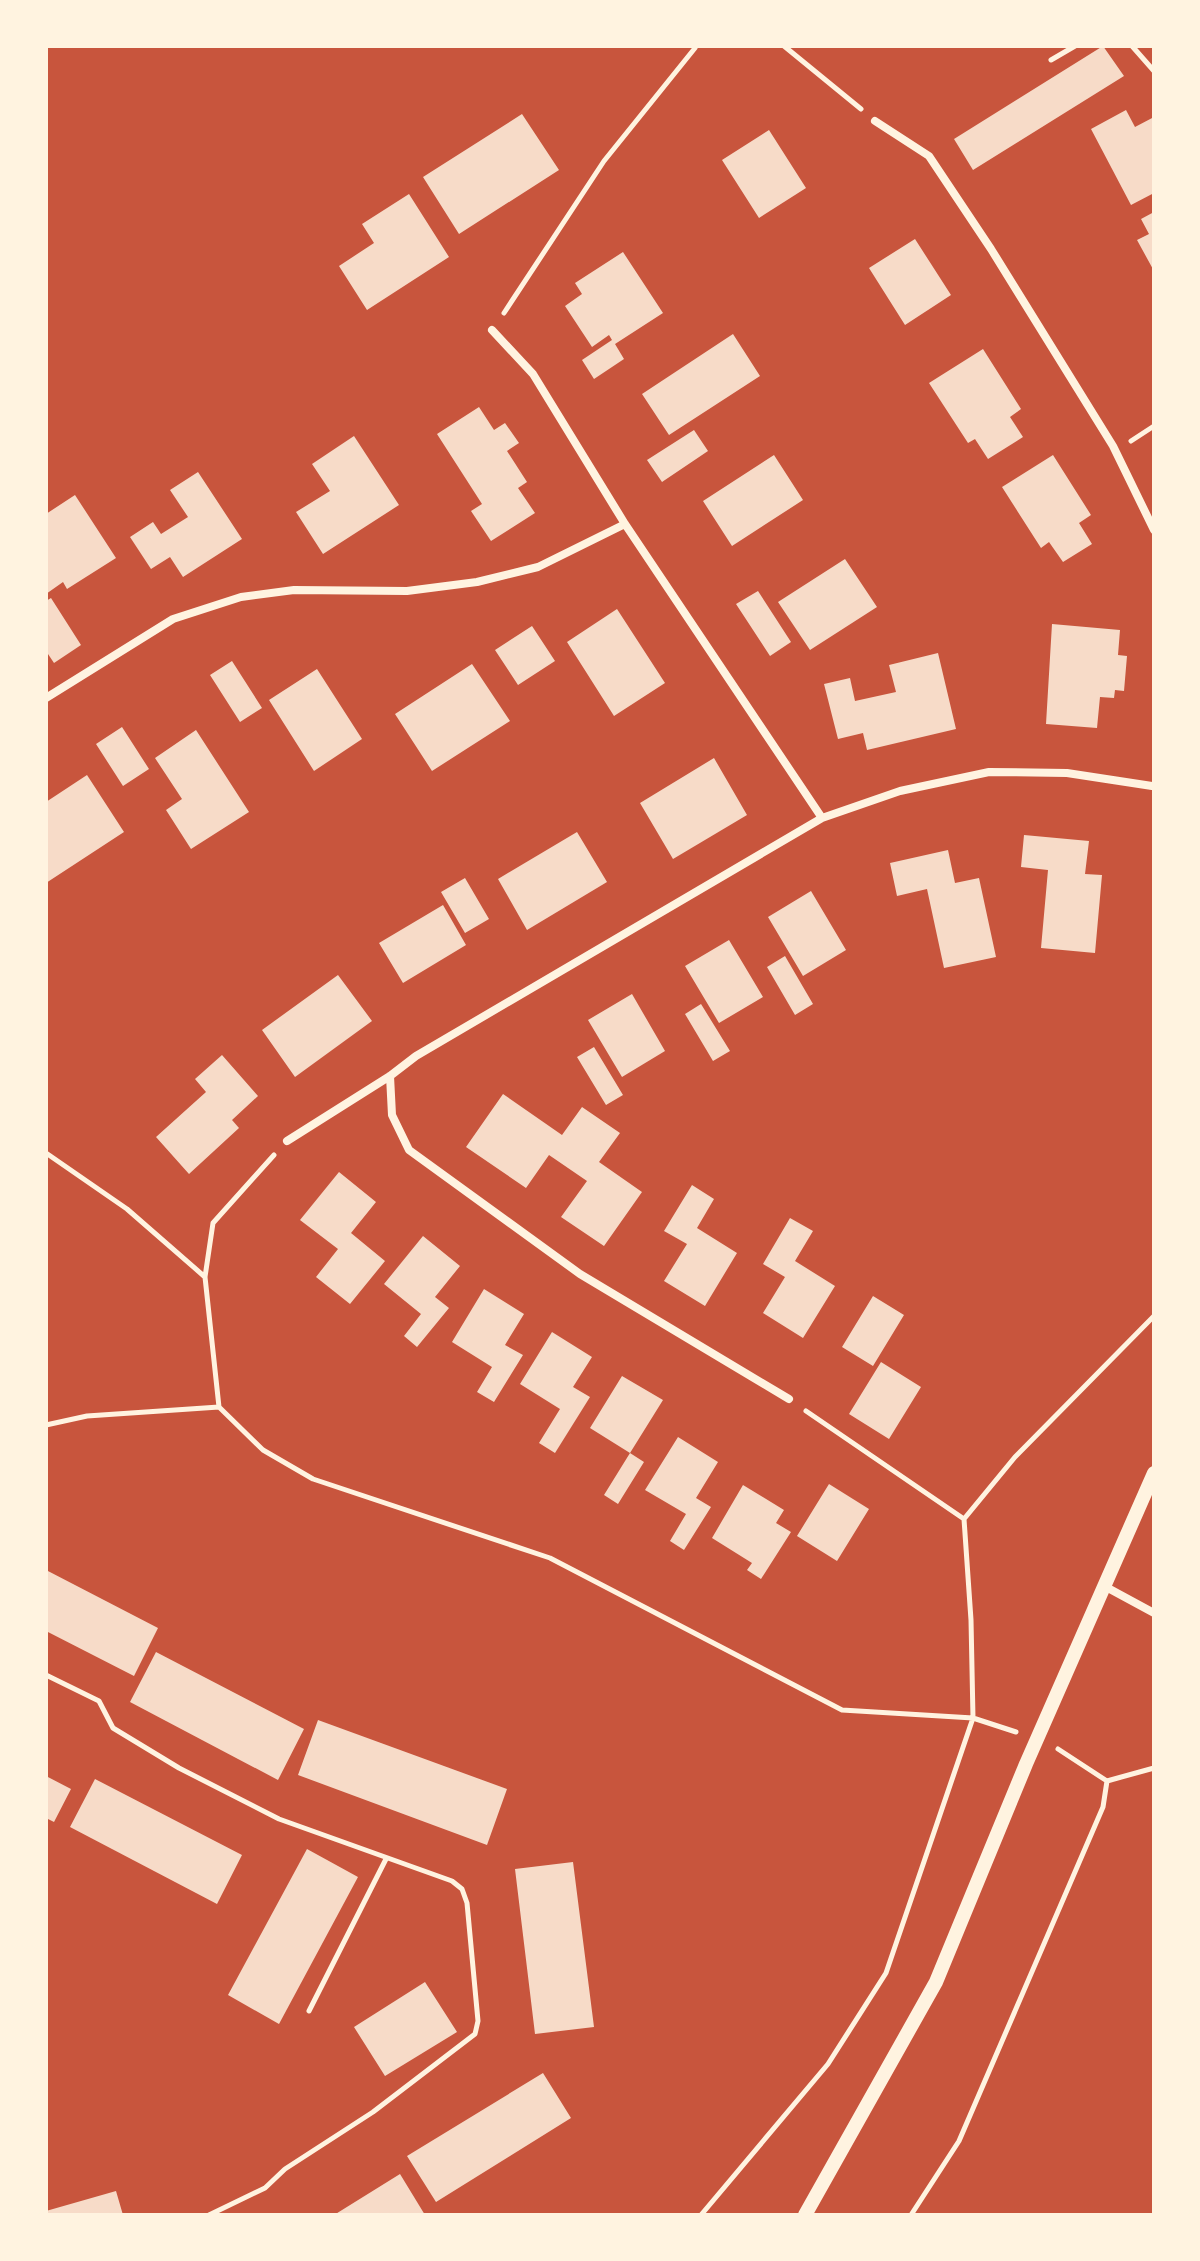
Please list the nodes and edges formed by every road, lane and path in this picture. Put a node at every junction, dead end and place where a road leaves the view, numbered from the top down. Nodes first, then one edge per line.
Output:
1 (784, 46) edge
2 (1075, 46) edge
3 (1132, 46) edge
4 (697, 47) edge
5 (1051, 60) dead end
6 (1154, 71) edge
7 (875, 121) joint
8 (492, 330) joint
9 (625, 524) junction
10 (1154, 530) edge
11 (46, 698) edge
12 (1154, 774) edge
13 (1153, 787) edge
14 (822, 818) junction
15 (390, 1076) junction
16 (287, 1141) joint
17 (46, 1153) edge
18 (205, 1277) junction
19 (1154, 1316) edge
20 (789, 1399) joint
21 (219, 1407) junction
22 (46, 1425) edge
23 (1154, 1473) edge
24 (964, 1519) junction
25 (1106, 1587) junction
26 (1154, 1613) edge
27 (46, 1675) edge
28 (973, 1718) junction
29 (1037, 1739) junction
30 (1154, 1768) edge
31 (1107, 1781) junction
32 (386, 1859) junction
33 (309, 2011) dead end
34 (208, 2215) edge
35 (701, 2215) edge
36 (805, 2215) edge
37 (911, 2215) edge

1 - 7 path
2 - 5 path
3 - 6 path
4 - 8 path
7 - 10 street
8 - 9 street
9 - 11 street
9 - 14 street
12 - 13 street
13 - 14 street
14 - 15 street
15 - 16 street
15 - 20 street
16 - 18 path
17 - 18 path
18 - 21 path
19 - 24 path
20 - 24 path
21 - 22 path
21 - 28 path
23 - 25 street
24 - 28 path
25 - 26 street
25 - 29 street
27 - 32 path
28 - 29 path
28 - 35 path
29 - 31 path
29 - 36 street
30 - 31 path
31 - 37 path
32 - 33 path
32 - 34 path

